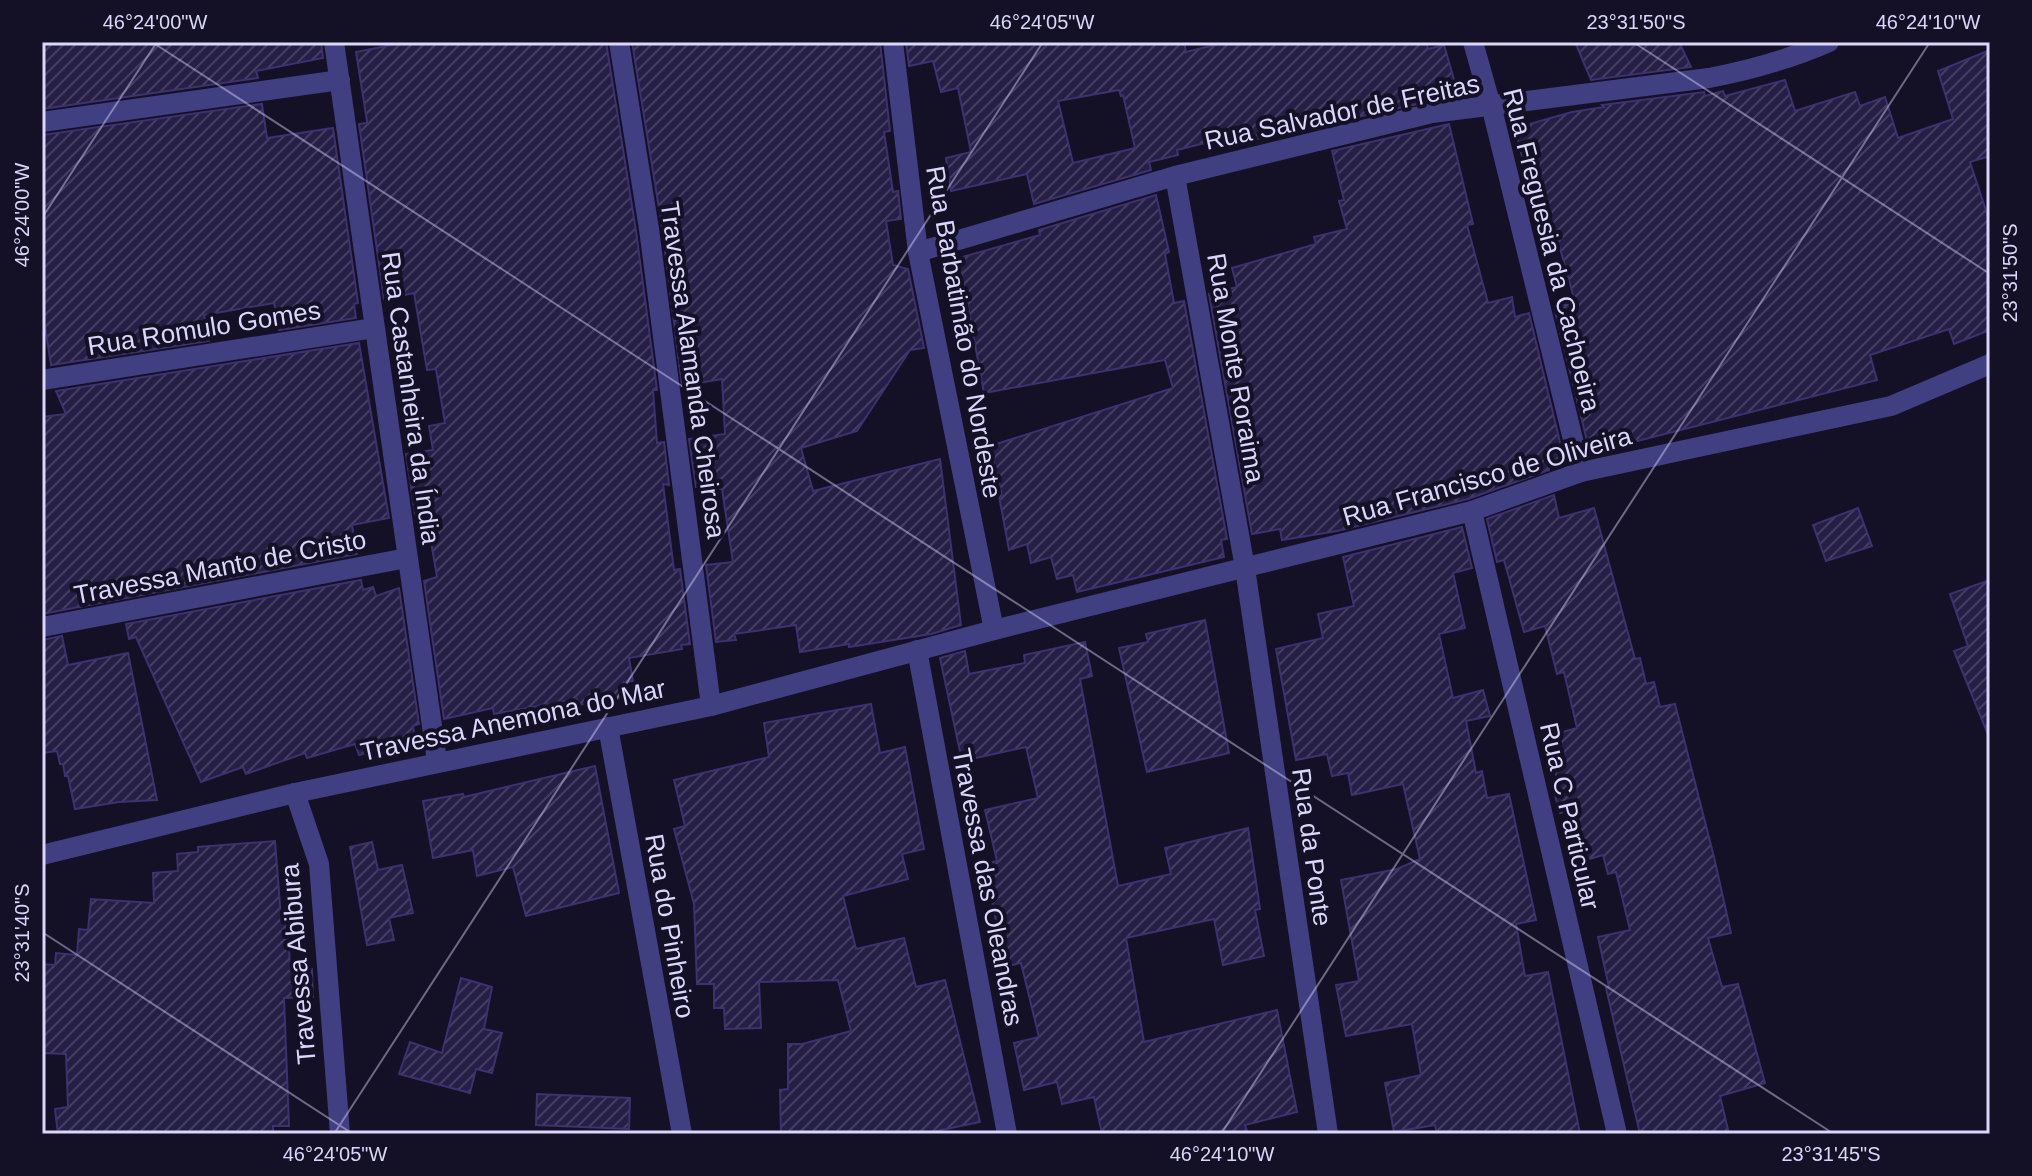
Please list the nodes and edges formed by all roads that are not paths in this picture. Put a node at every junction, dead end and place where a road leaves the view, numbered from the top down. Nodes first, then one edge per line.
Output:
1 (334, 42) edge
2 (619, 42) edge
3 (893, 42) edge
4 (1473, 42) edge
5 (1829, 42) edge
6 (340, 80) junction
7 (1489, 105) junction
8 (42, 122) edge
9 (1175, 176) junction
10 (918, 252) junction
11 (374, 328) junction
12 (1990, 364) edge
13 (42, 380) edge
14 (1581, 472) junction
15 (1472, 511) junction
16 (407, 558) junction
17 (1245, 568) junction
18 (42, 627) edge
19 (994, 630) junction
20 (917, 650) junction
21 (711, 706) junction
22 (608, 727) junction
23 (437, 761) junction
24 (295, 793) junction
25 (42, 855) edge
26 (340, 1134) edge
27 (682, 1134) edge
28 (1007, 1134) edge
29 (1328, 1134) edge
30 (1617, 1134) edge

1 - 6 street, Rua Castanheira da Índia
2 - 21 street, Travessa Alamanda Cheirosa
3 - 10 street, Rua Barbatimão do Nordeste
4 - 7 street, Rua Freguesia da Cachoeira
5 - 7 street, Rua Salvador de Freitas
6 - 8 street
6 - 11 street, Rua Castanheira da Índia
7 - 9 street, Rua Salvador de Freitas
7 - 14 street, Rua Freguesia da Cachoeira
9 - 10 street, Rua Salvador de Freitas
9 - 17 street, Rua Monte Roraima
10 - 19 street, Rua Barbatimão do Nordeste
11 - 13 street, Rua Romulo Gomes
11 - 16 street, Rua Castanheira da Índia
12 - 14 street, Rua Francisco de Oliveira
14 - 15 street, Rua Francisco de Oliveira
15 - 17 street, Rua Francisco de Oliveira
15 - 30 street, Rua C Particular
16 - 18 street, Travessa Manto de Cristo
16 - 23 street, Rua Castanheira da Índia
17 - 19 street, Rua Francisco de Oliveira
17 - 29 street, Rua da Ponte
19 - 20 street, Travessa Anemona do Mar
20 - 21 street, Travessa Anemona do Mar
20 - 28 street, Travessa das Oleandras
21 - 22 street, Travessa Anemona do Mar
22 - 23 street, Travessa Anemona do Mar
22 - 27 street, Rua do Pinheiro
23 - 24 street, Travessa Anemona do Mar
24 - 25 street, Travessa Anemona do Mar
24 - 26 street, Travessa Abibura

